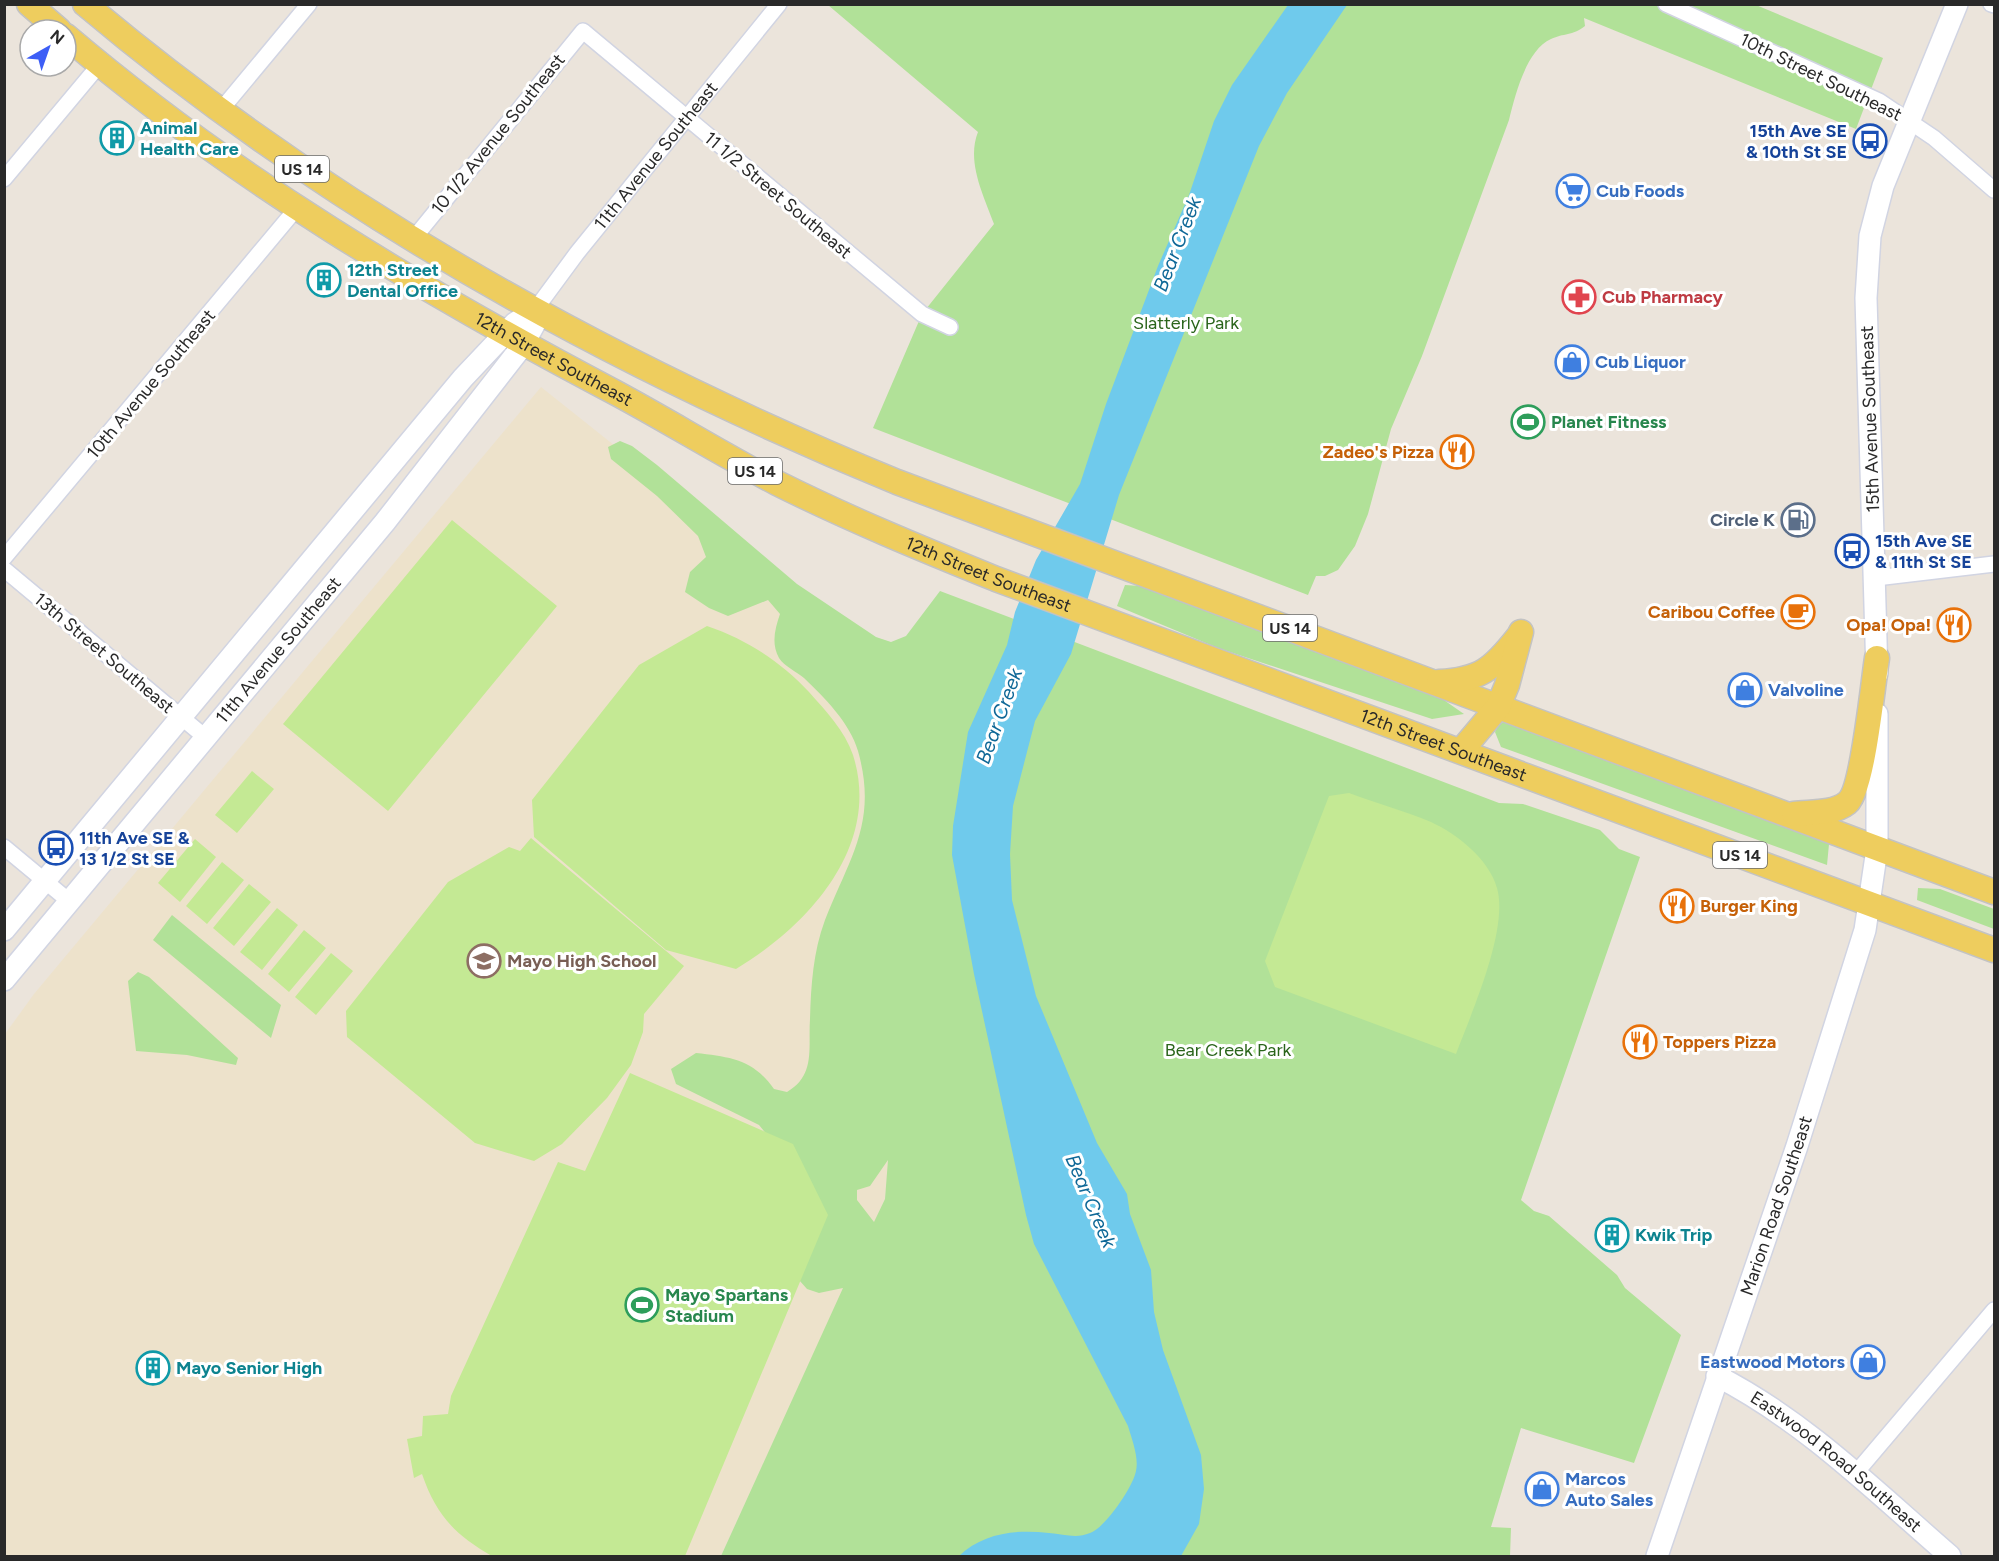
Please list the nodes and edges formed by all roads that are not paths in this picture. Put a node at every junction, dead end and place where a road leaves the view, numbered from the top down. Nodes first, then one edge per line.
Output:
1 (29, 4) edge
2 (85, 4) edge
3 (309, 4) edge
4 (779, 4) edge
5 (1666, 4) edge
6 (1957, 4) edge
7 (45, 18) edge
8 (583, 31) joint
9 (78, 46) edge
10 (100, 64) junction
11 (220, 111) junction
12 (686, 117) junction
13 (1908, 119) junction
14 (4, 178) edge
15 (1995, 190) edge
16 (296, 209) junction
17 (414, 238) junction
18 (535, 310) junction
19 (950, 327) dead end
20 (514, 339) junction
21 (4, 558) edge
22 (1995, 564) edge
23 (4, 569) edge
24 (1876, 578) junction
25 (1877, 658) junction
26 (1433, 682) junction
27 (1497, 707) junction
28 (180, 716) junction
29 (205, 737) junction
30 (1461, 751) junction
31 (1784, 814) junction
32 (4, 847) edge
33 (1877, 849) junction
34 (45, 881) junction
35 (1995, 892) edge
36 (69, 901) junction
37 (1870, 905) junction
38 (4, 930) edge
39 (1995, 950) edge
40 (4, 980) edge
41 (1995, 1310) edge
42 (1717, 1376) junction
43 (1855, 1474) junction
44 (1657, 1557) edge
45 (1950, 1557) edge

1 - 7 main road
2 - 11 main road, 12th Street Southeast / US 14
3 - 11 street
4 - 12 street, 11th Avenue Southeast
5 - 13 street, 10th Street Southeast
6 - 13 main road, 15th Avenue Southeast
8 - 12 street, 11 1/2 Street Southeast
8 - 17 street, 10 1/2 Avenue Southeast
9 - 10 main road, 12th Street Southeast / US 14
10 - 14 street
10 - 16 main road, 12th Street Southeast / US 14
11 - 17 main road, 12th Street Southeast / US 14
12 - 18 street, 11th Avenue Southeast
12 - 19 street, 11 1/2 Street Southeast
13 - 15 street, 10th Street Southeast
13 - 24 main road, 15th Avenue Southeast
16 - 20 main road, 12th Street Southeast / US 14
16 - 21 street, 10th Avenue Southeast
17 - 18 main road, 12th Street Southeast / US 14
18 - 20 main road, 11th Avenue Southeast
18 - 26 main road, 12th Street Southeast / US 14
20 - 28 main road, 11th Avenue Southeast
20 - 29 main road, 11th Avenue Southeast
20 - 30 main road, 12th Street Southeast / US 14
22 - 24 street
23 - 28 street, 13th Street Southeast
24 - 25 main road, 15th Avenue Southeast
25 - 31 main road
25 - 33 main road, 15th Avenue Southeast
26 - 27 main road, 12th Street Southeast / US 14
26 - 27 main road
27 - 30 main road
27 - 31 main road, 12th Street Southeast / US 14
28 - 29 street, 13th Street Southeast
28 - 34 main road, 11th Avenue Southeast
29 - 36 main road, 11th Avenue Southeast
30 - 37 main road, 12th Street Southeast / US 14
31 - 33 main road, 12th Street Southeast / US 14
32 - 34 street
33 - 35 main road, 12th Street Southeast / US 14
33 - 37 main road, Marion Road Southeast
34 - 36 street
34 - 38 main road, 11th Avenue Southeast
36 - 40 main road, 11th Avenue Southeast
37 - 39 main road, 12th Street Southeast / US 14
37 - 42 main road, Marion Road Southeast
41 - 43 street
42 - 43 main road, Eastwood Road Southeast
42 - 44 main road, Marion Road Southeast
43 - 45 main road, Eastwood Road Southeast

